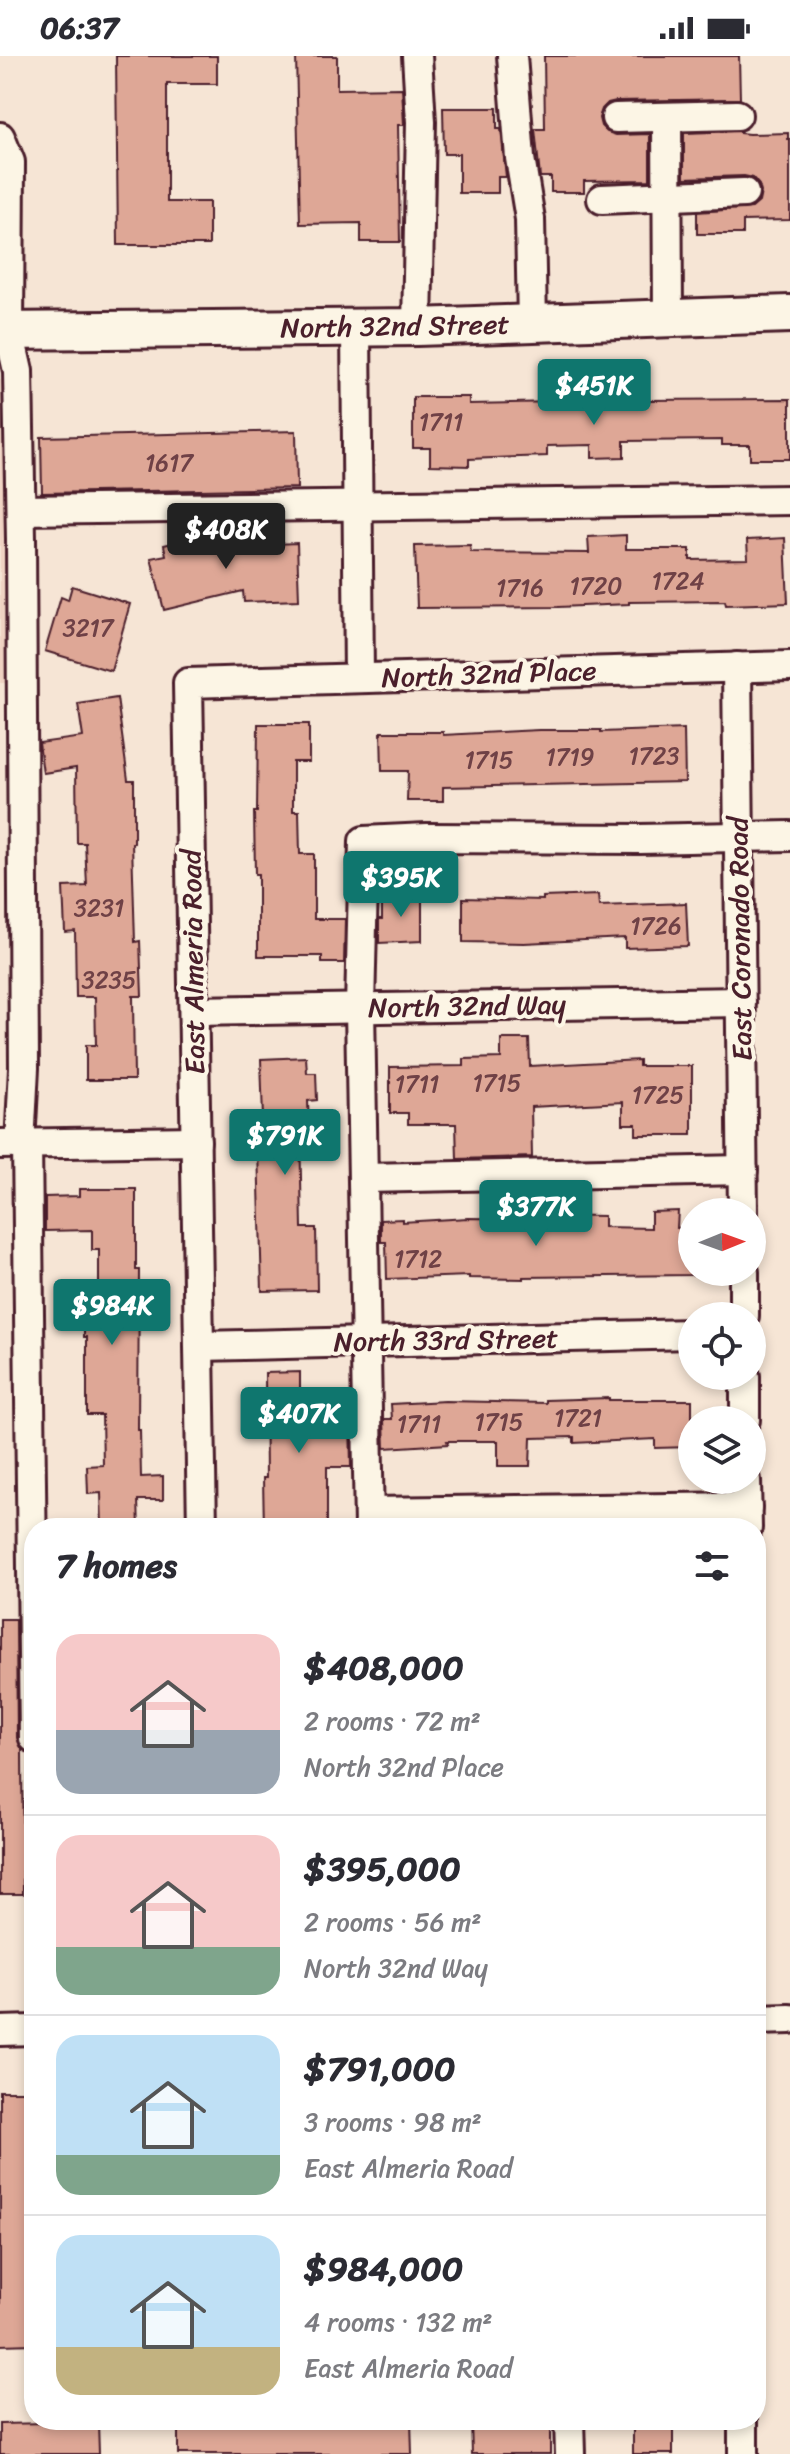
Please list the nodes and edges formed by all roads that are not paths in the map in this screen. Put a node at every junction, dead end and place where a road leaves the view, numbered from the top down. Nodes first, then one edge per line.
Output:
1 (417, 56) edge
2 (512, 56) edge
3 (737, 115) dead end
4 (667, 117) junction
5 (616, 118) dead end
6 (0, 137) edge
7 (744, 193) dead end
8 (667, 197) junction
9 (602, 199) dead end
10 (790, 314) edge
11 (668, 317) junction
12 (532, 323) junction
13 (417, 327) junction
14 (356, 328) junction
15 (4, 331) edge
16 (790, 500) edge
17 (358, 505) junction
18 (21, 510) junction
19 (790, 666) edge
20 (737, 667) junction
21 (359, 678) junction
22 (188, 683) joint
23 (790, 836) edge
24 (739, 838) junction
25 (741, 1002) junction
26 (360, 1008) junction
27 (194, 1011) junction
28 (196, 1141) junction
29 (16, 1144) edge
30 (743, 1170) junction
31 (364, 1178) junction
32 (743, 1198) edge
33 (678, 1334) edge
34 (366, 1341) junction
35 (200, 1346) junction
36 (747, 1505) edge
37 (27, 1518) edge
38 (202, 1518) edge
39 (369, 1518) edge
40 (419, 1518) edge
41 (790, 2019) edge
42 (766, 2020) edge
43 (24, 2030) edge
44 (0, 2031) edge
45 (569, 2430) edge
46 (743, 2430) edge
47 (570, 2454) edge
48 (743, 2454) edge

1 - 13 street
2 - 12 street
3 - 4 street
4 - 5 street
4 - 8 street
6 - 15 street
7 - 8 street
8 - 9 street
8 - 11 street
10 - 11 main road, North 32nd Street
11 - 12 main road, North 32nd Street
12 - 13 main road, North 32nd Street
13 - 14 main road, North 32nd Street
14 - 15 main road, North 32nd Street
14 - 17 street
15 - 18 street
16 - 17 street
17 - 18 street
17 - 21 street
18 - 29 street
19 - 20 street, North 32nd Place
20 - 21 street, North 32nd Place
20 - 24 street, East Coronado Road
21 - 22 street, North 32nd Place
22 - 27 street, East Almeria Road
23 - 24 street
24 - 25 street, East Coronado Road
24 - 26 street
25 - 26 street, North 32nd Way
25 - 30 street, East Coronado Road
26 - 27 street, North 32nd Way
26 - 31 street
27 - 28 street, East Almeria Road
28 - 29 street
28 - 35 street, East Almeria Road
29 - 37 street
30 - 31 street
30 - 32 street, East Coronado Road
31 - 34 street
33 - 34 street, North 33rd Street
34 - 35 street, North 33rd Street
34 - 39 street
35 - 38 street, East Almeria Road
36 - 40 street
41 - 42 street
43 - 44 street
45 - 47 street
46 - 48 street

